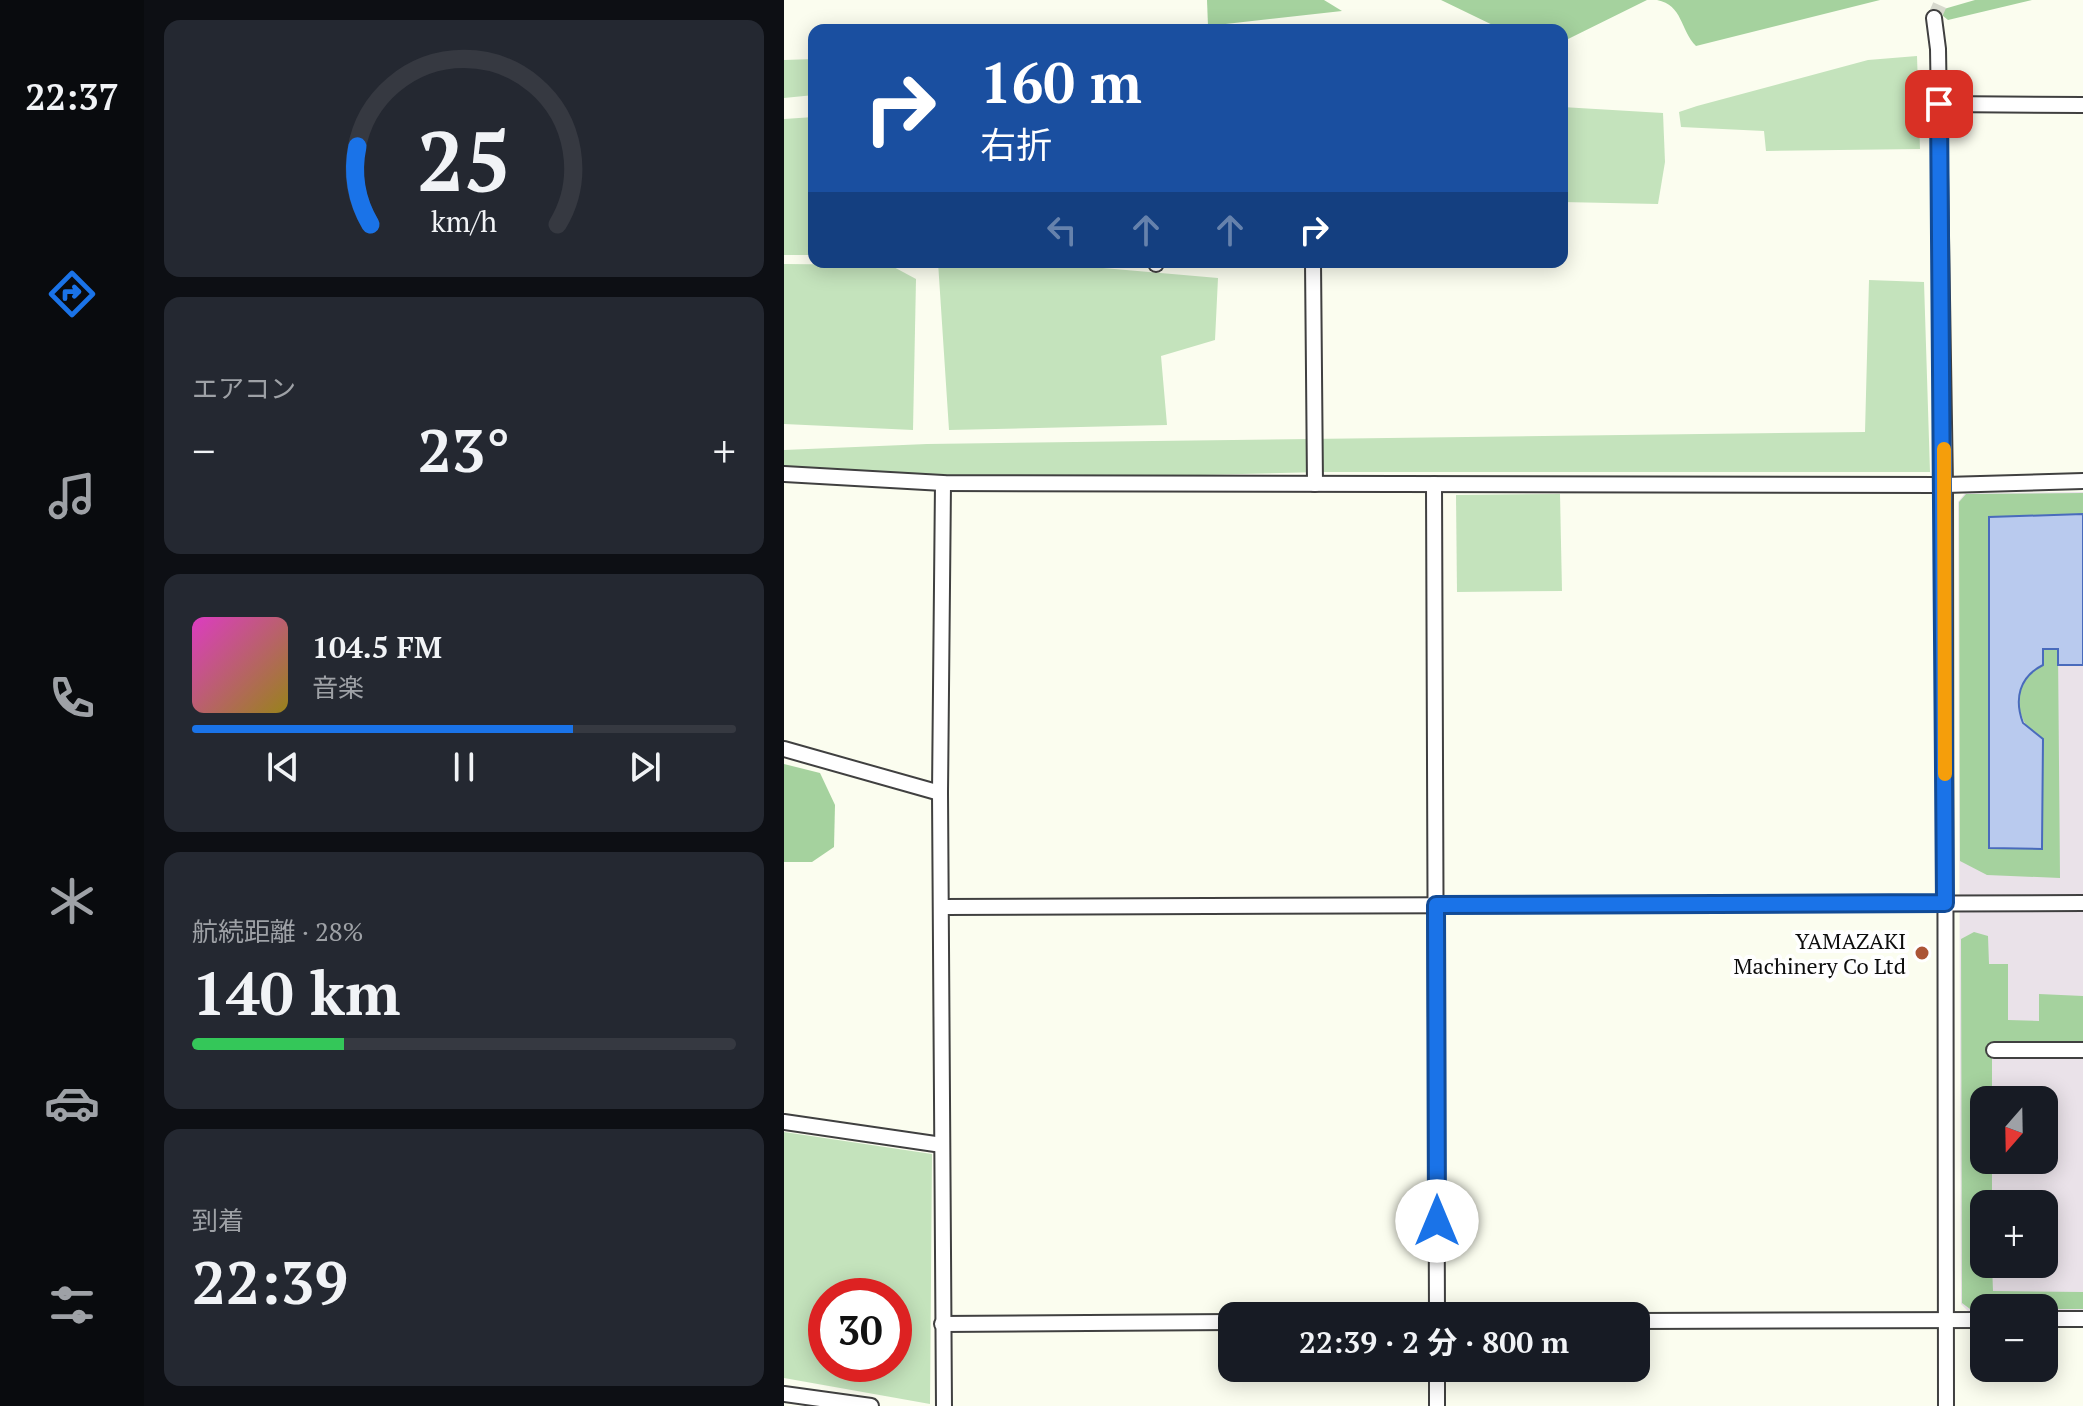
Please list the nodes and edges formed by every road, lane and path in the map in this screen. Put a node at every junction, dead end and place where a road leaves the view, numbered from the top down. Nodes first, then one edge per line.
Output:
1 (1934, 18) tunnel mouth
2 (1939, 104) junction
3 (2083, 105) edge
4 (1313, 268) edge
5 (784, 474) edge
6 (2083, 481) edge
7 (943, 483) junction
8 (1315, 484) junction
9 (1434, 484) junction
10 (1945, 485) junction
11 (784, 749) edge
12 (940, 793) junction
13 (1945, 903) junction
14 (2083, 903) edge
15 (1436, 905) junction
16 (943, 907) junction
17 (1994, 1050) dead end
18 (2083, 1050) edge
19 (784, 1122) edge
20 (942, 1145) junction
21 (1437, 1302) edge
22 (2058, 1319) edge
23 (2083, 1319) edge
24 (1970, 1320) edge
25 (1650, 1321) edge
26 (1946, 1321) junction
27 (1218, 1322) edge
28 (942, 1324) junction
29 (1437, 1382) edge
30 (784, 1394) edge
31 (871, 1406) edge
32 (944, 1406) edge
33 (1437, 1406) edge
34 (1946, 1406) edge

1 - 2 street
2 - 3 street
2 - 10 street
4 - 8 street
5 - 7 street
6 - 10 street
7 - 8 street
7 - 12 street
8 - 9 street
9 - 10 street
9 - 15 street
10 - 13 street
11 - 12 street
12 - 16 street
13 - 14 street
13 - 15 street
13 - 26 street
15 - 16 street
15 - 21 street
16 - 20 street
17 - 18 street
19 - 20 street
20 - 28 street
22 - 23 street
24 - 26 street
25 - 26 street
26 - 34 street
27 - 28 street
28 - 32 street
29 - 33 street
30 - 31 street

